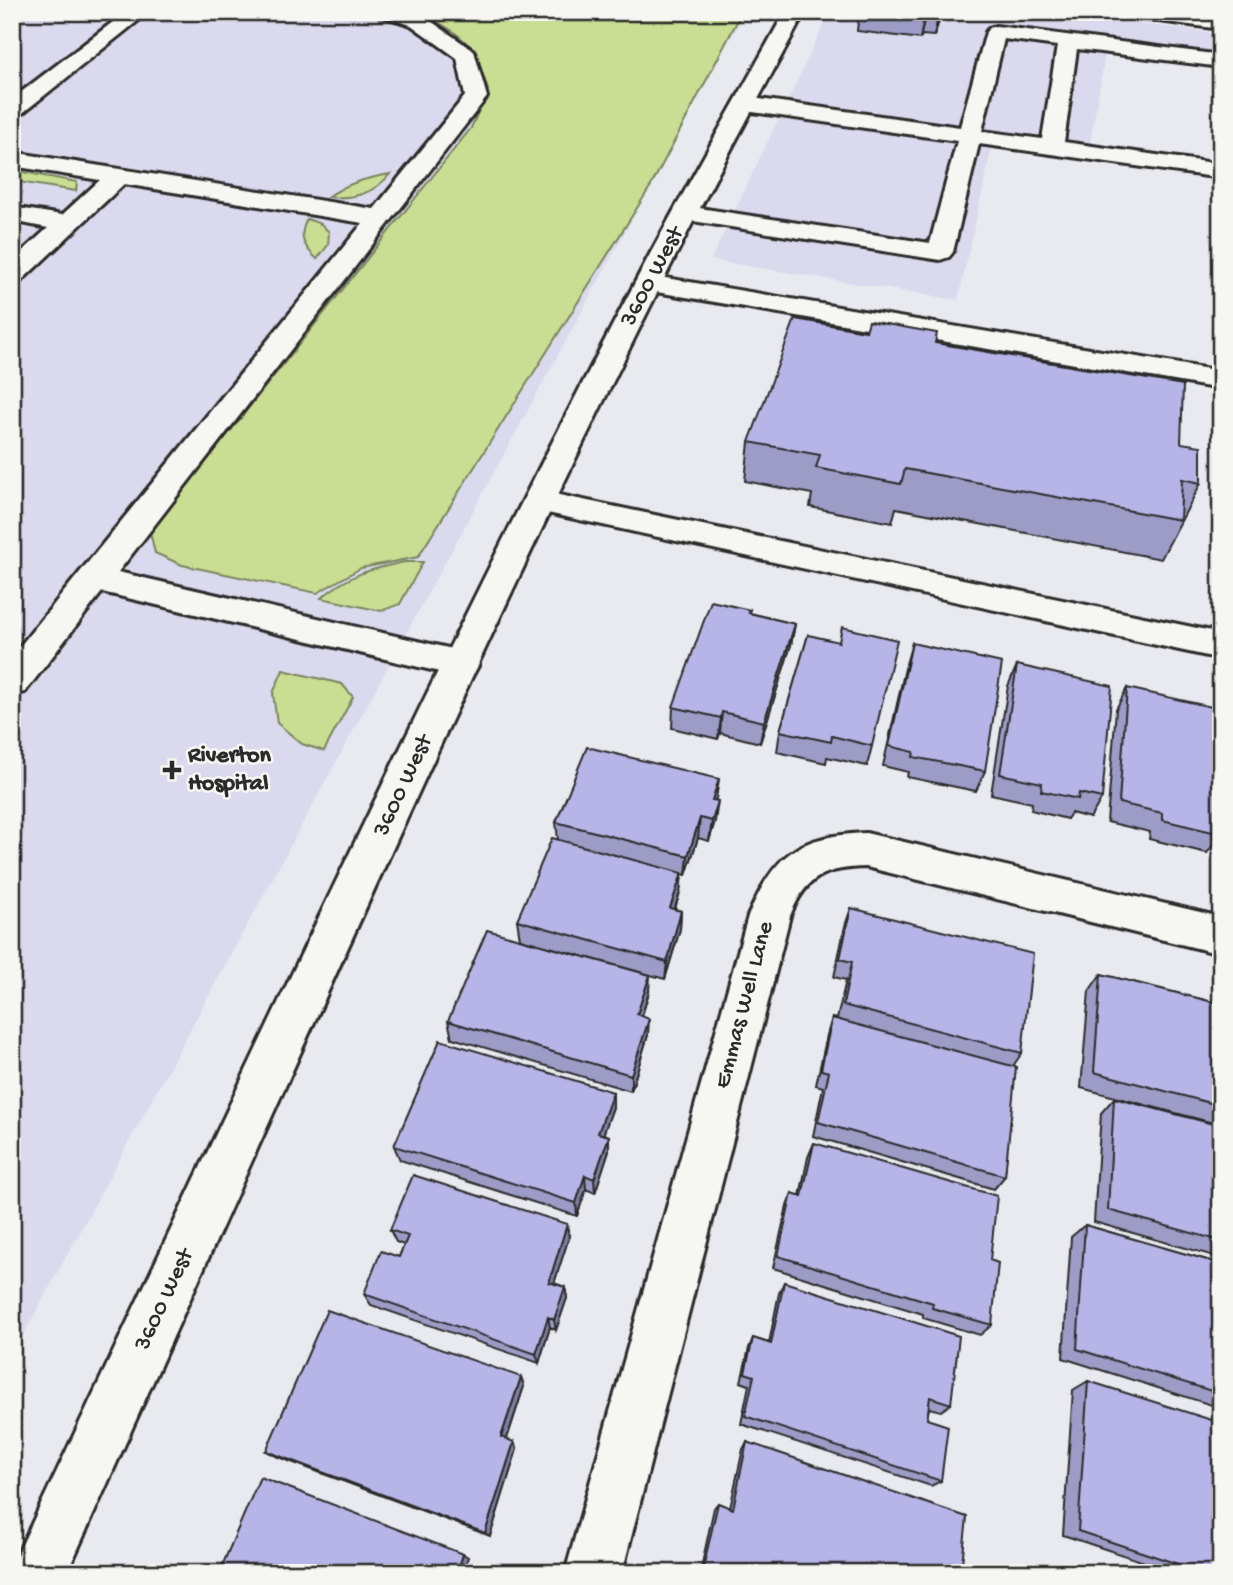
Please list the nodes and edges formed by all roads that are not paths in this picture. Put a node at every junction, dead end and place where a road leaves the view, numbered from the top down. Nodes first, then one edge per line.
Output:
1 (139, 12) edge
2 (389, 12) edge
3 (795, 12) edge
4 (1135, 12) edge
5 (1221, 23) edge
6 (1068, 41) junction
7 (1221, 61) edge
8 (745, 104) junction
9 (12, 110) edge
10 (970, 135) junction
11 (1052, 146) junction
12 (12, 159) edge
13 (1221, 171) edge
14 (118, 176) junction
15 (686, 213) junction
16 (12, 214) edge
17 (380, 218) junction
18 (68, 224) junction
19 (12, 275) edge
20 (648, 283) junction
21 (1221, 380) edge
22 (540, 502) junction
23 (94, 578) junction
24 (1221, 646) edge
25 (461, 664) junction
26 (12, 682) edge
27 (1221, 936) edge
28 (38, 1573) edge
29 (593, 1573) edge

1 - 9 street
2 - 17 street
3 - 8 street, 3600 West
4 - 5 street
6 - 7 street
6 - 10 street
6 - 11 street
8 - 10 street
8 - 15 street, 3600 West
10 - 11 street
10 - 15 street
11 - 13 street
12 - 14 street
14 - 17 street
14 - 18 street
15 - 20 street, 3600 West
16 - 18 street
17 - 23 street
18 - 19 street
20 - 21 street
20 - 22 street, 3600 West
22 - 24 street
22 - 25 street, 3600 West
23 - 25 street
23 - 26 street
25 - 28 street, 3600 West
27 - 29 street, Emmas Well Lane

